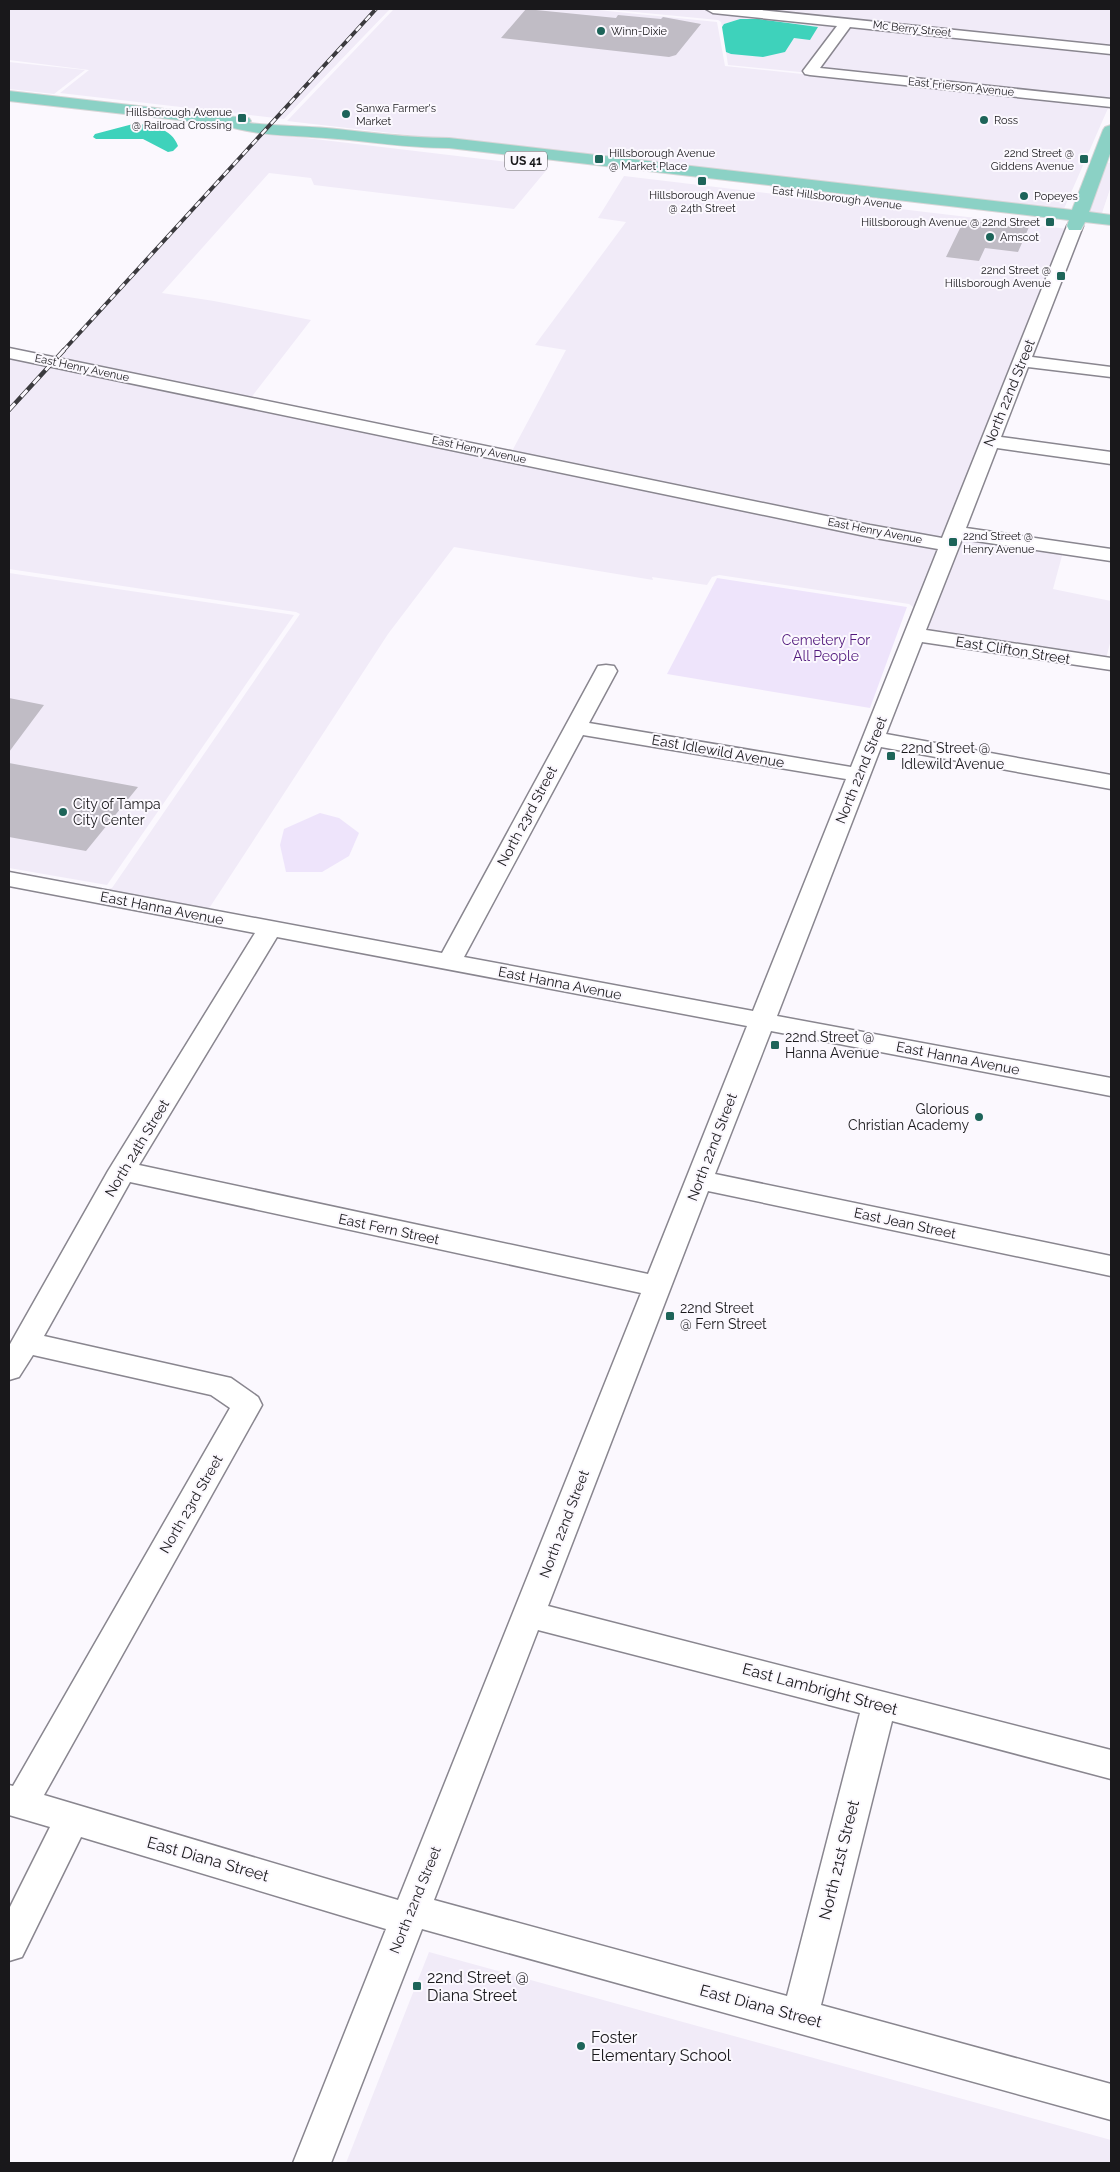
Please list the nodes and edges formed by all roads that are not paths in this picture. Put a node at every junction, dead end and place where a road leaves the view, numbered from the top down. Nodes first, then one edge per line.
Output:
1 (713, 9) edge
2 (846, 22) junction
3 (1111, 50) edge
4 (9, 96) edge
5 (1111, 103) edge
6 (1111, 130) edge
7 (1106, 160) edge
8 (1111, 220) edge
9 (1077, 221) junction
10 (1111, 230) edge
11 (9, 353) edge
12 (1022, 360) junction
13 (1111, 372) edge
14 (990, 441) junction
15 (1111, 458) edge
16 (951, 539) junction
17 (1111, 554) edge
18 (914, 635) junction
19 (1111, 664) edge
20 (606, 671) dead end
21 (576, 727) junction
22 (874, 739) junction
23 (860, 775) junction
24 (1111, 782) edge
25 (9, 879) edge
26 (270, 928) junction
27 (449, 962) junction
28 (762, 1021) junction
29 (1111, 1088) edge
30 (122, 1171) junction
31 (699, 1180) junction
32 (1111, 1266) edge
33 (657, 1286) junction
34 (26, 1343) junction
35 (9, 1369) edge
36 (529, 1614) junction
37 (878, 1705) junction
38 (1111, 1764) edge
39 (15, 1802) edge
40 (72, 1819) junction
41 (410, 1915) junction
42 (9, 1945) edge
43 (800, 2016) junction
44 (1111, 2102) edge
45 (312, 2163) edge

1 - 2 street, Mc Berry Street
2 - 3 street, Mc Berry Street
2 - 5 street, East Frierson Avenue
4 - 9 main road, East Hillsborough Avenue / US 41
6 - 7 main road, North 22nd Street
7 - 9 main road, North 22nd Street
8 - 9 main road, East Hillsborough Avenue / US 41
9 - 10 main road, East Hillsborough Avenue / US 41
9 - 12 street, North 22nd Street
11 - 16 street, East Henry Avenue
12 - 13 street
12 - 14 street, North 22nd Street
14 - 15 street
14 - 16 street, North 22nd Street
16 - 17 street, East Henry Avenue
16 - 18 street, North 22nd Street
18 - 19 street, East Clifton Street
18 - 22 street, North 22nd Street
20 - 21 street, North 23rd Street
21 - 23 street, East Idlewild Avenue
21 - 27 street, North 23rd Street
22 - 23 street, North 22nd Street
22 - 24 street
23 - 28 street, North 22nd Street
25 - 26 street, East Hanna Avenue
26 - 27 street, East Hanna Avenue
26 - 30 street, North 24th Street
27 - 28 street, East Hanna Avenue
28 - 29 street, East Hanna Avenue
28 - 31 street, North 22nd Street
30 - 33 street, East Fern Street
30 - 34 street, North 24th Street
31 - 32 street, East Jean Street
31 - 33 street, North 22nd Street
33 - 36 street, North 22nd Street
34 - 35 street, North 24th Street
34 - 39 street, North 23rd Street
36 - 37 street, East Lambright Street
36 - 41 street, North 22nd Street
37 - 38 street, East Lambright Street
37 - 43 street, North 21st Street
39 - 40 street, East Diana Street
40 - 41 street, East Diana Street
40 - 42 street
41 - 43 street, East Diana Street
41 - 45 street, North 22nd Street
43 - 44 street, East Diana Street

